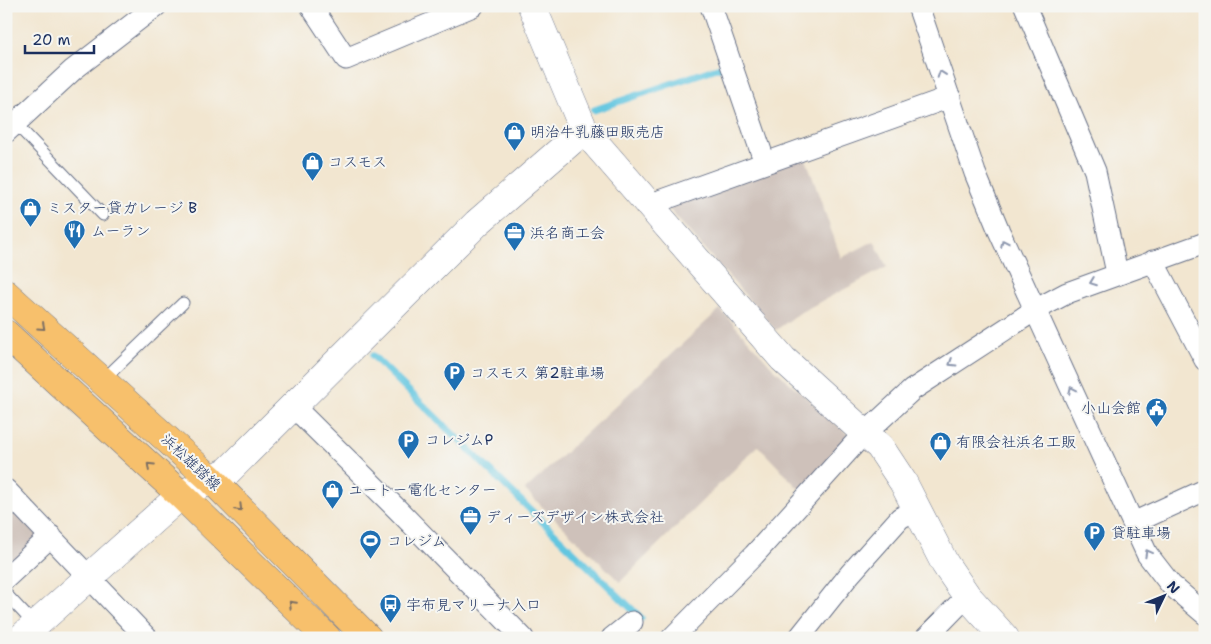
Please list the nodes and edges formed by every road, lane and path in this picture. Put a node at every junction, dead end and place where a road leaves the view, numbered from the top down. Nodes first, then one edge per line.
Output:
1 (156, 6) edge
2 (311, 6) edge
3 (473, 6) edge
4 (532, 6) edge
5 (710, 6) edge
6 (918, 6) edge
7 (1025, 6) edge
8 (950, 97) junction
9 (11, 127) edge
10 (584, 130) junction
11 (765, 163) junction
12 (651, 209) junction
13 (103, 214) dead end
14 (1205, 243) edge
15 (1153, 261) junction
16 (1118, 273) junction
17 (6, 294) edge
18 (183, 302) dead end
19 (1035, 310) junction
20 (6, 334) edge
21 (1205, 360) edge
22 (102, 381) junction
23 (293, 406) junction
24 (866, 432) junction
25 (211, 479) junction
26 (6, 490) edge
27 (1205, 490) edge
28 (181, 495) junction
29 (917, 509) junction
30 (1132, 523) junction
31 (51, 536) junction
32 (90, 576) junction
33 (6, 578) edge
34 (6, 594) edge
35 (967, 596) junction
36 (1205, 614) edge
37 (632, 622) dead end
38 (28, 632) edge
39 (147, 638) edge
40 (327, 638) edge
41 (368, 638) edge
42 (523, 638) edge
43 (612, 638) edge
44 (672, 638) edge
45 (799, 638) edge
46 (926, 638) edge
47 (1005, 638) edge

1 - 9 street
2 - 3 street
4 - 10 street
5 - 11 street
8 -> 6 street
7 - 16 street
8 - 11 street
19 -> 8 street
9 - 13 lane
10 - 12 street
10 - 23 street
11 - 12 street
12 - 24 street
14 - 15 street
15 - 16 street
15 - 21 street
16 -> 19 street
17 -> 22 main road, 浜松雄踏線
18 - 22 lane
19 -> 24 street
30 -> 19 street
28 -> 20 main road, 浜松雄踏線
22 - 25 main road, 浜松雄踏線
23 - 25 street
23 - 42 street
24 - 29 street
24 - 44 street
25 - 28 street
25 -> 41 main road, 浜松雄踏線
26 - 31 street
27 - 30 street
28 - 32 street
40 -> 28 main road, 浜松雄踏線
29 - 35 street
29 - 45 street
36 -> 30 street
31 - 32 street
31 - 33 street
32 - 38 street
32 - 39 street
34 - 38 lane
35 - 46 street
35 - 47 street
37 - 43 street

